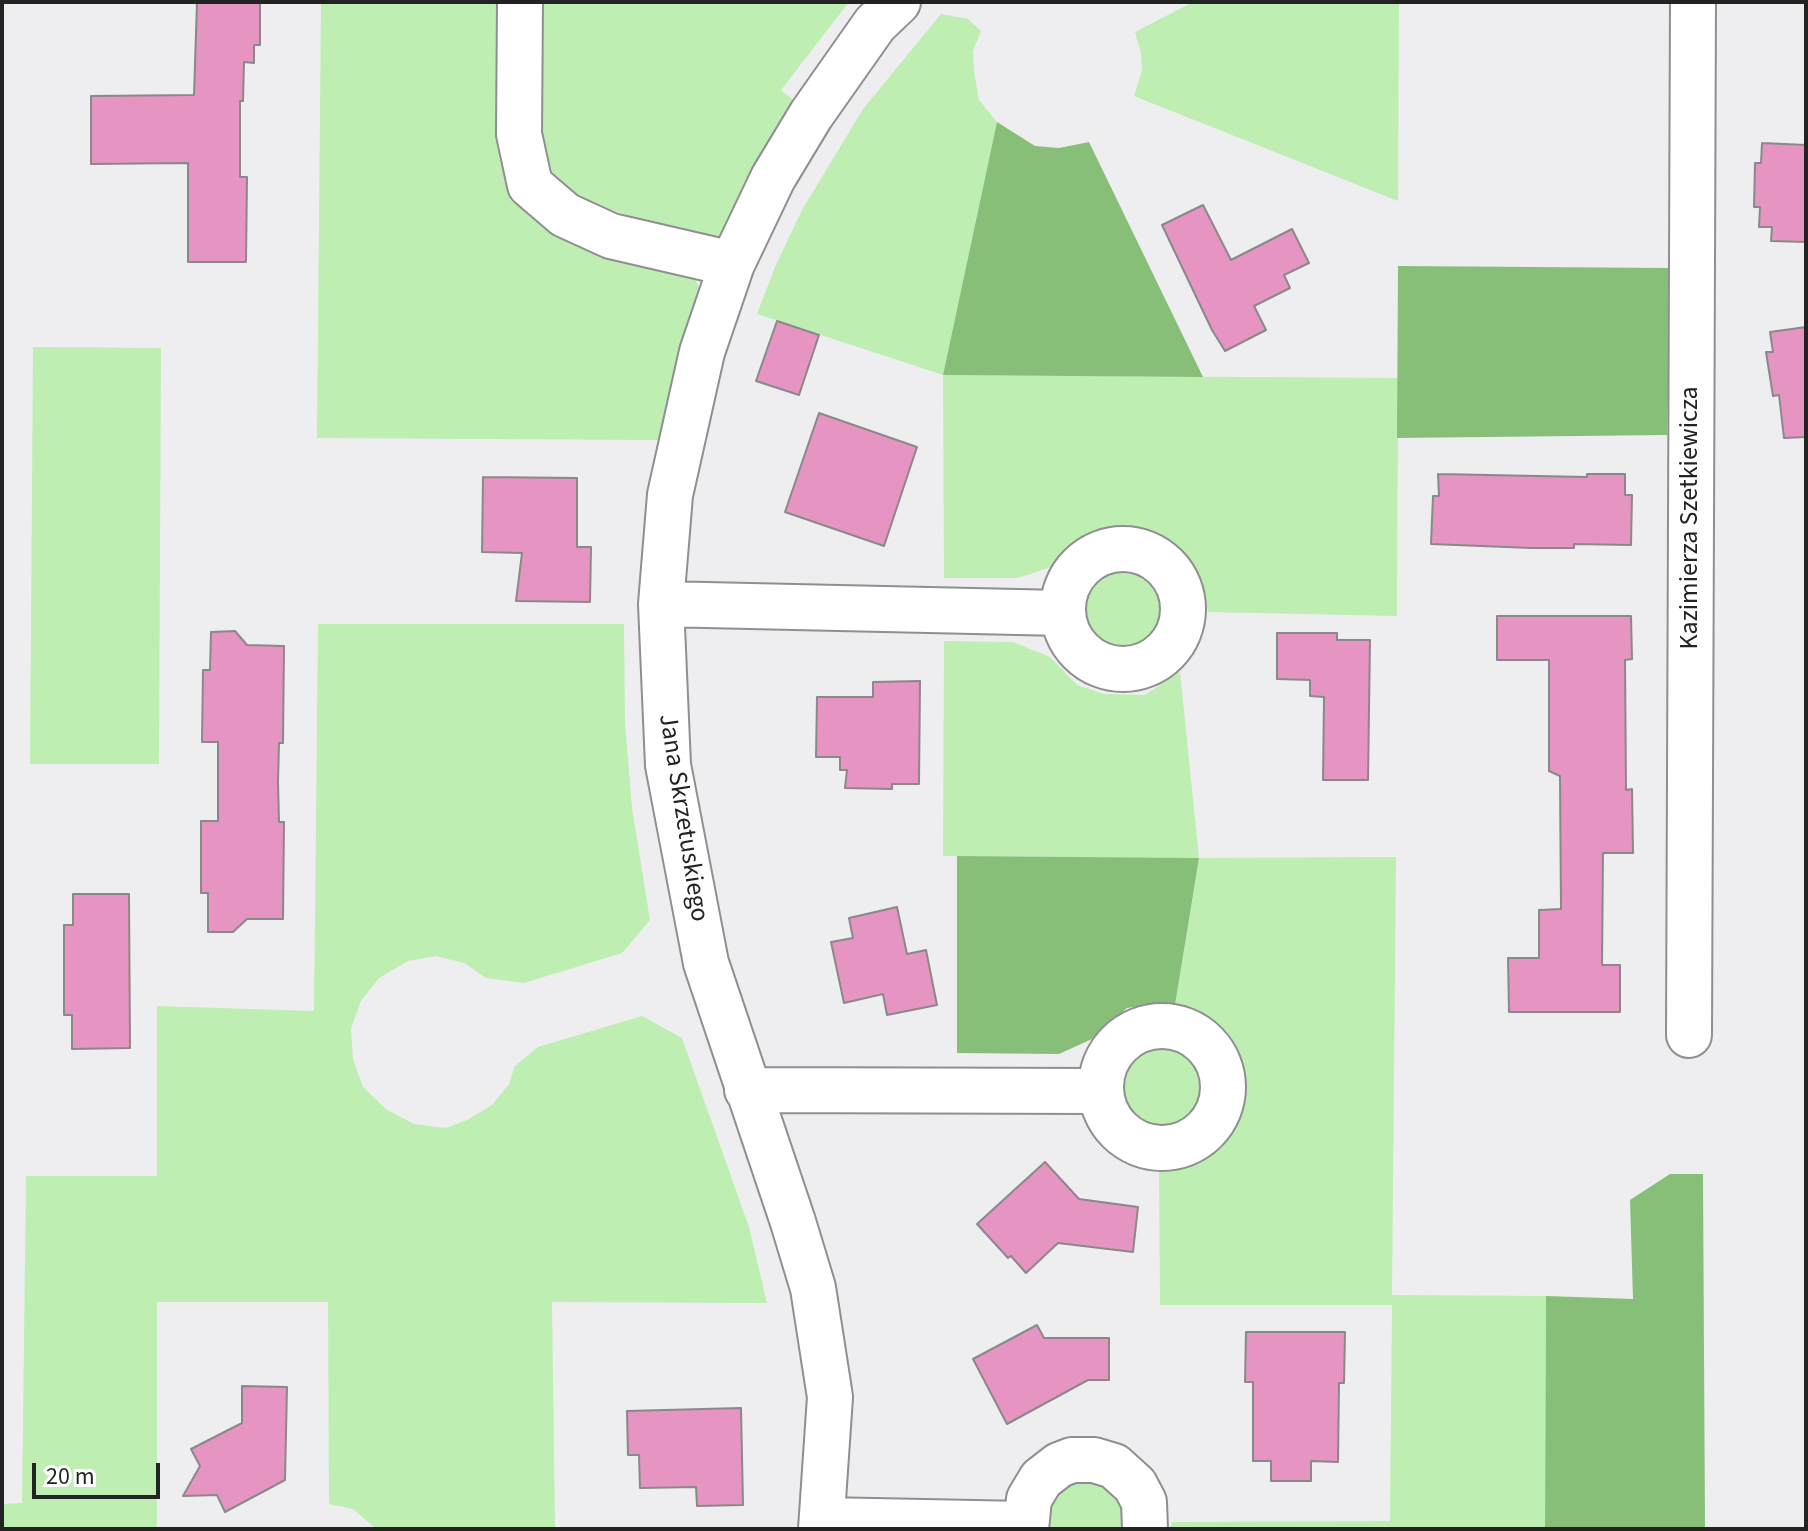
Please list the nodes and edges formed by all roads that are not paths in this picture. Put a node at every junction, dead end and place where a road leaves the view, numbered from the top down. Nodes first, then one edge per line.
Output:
1 (520, 2) edge
2 (898, 2) edge
3 (1693, 2) edge
4 (732, 264) junction
5 (661, 604) junction
6 (1062, 613) dead end
7 (1689, 1035) dead end
8 (747, 1090) junction
9 (1101, 1091) dead end
10 (822, 1524) edge
11 (1025, 1527) edge
12 (1145, 1529) edge

1 - 4 street
2 - 4 street, Jana Skrzetuskiego
3 - 7 street, Kazimierza Szetkiewicza
4 - 5 street, Jana Skrzetuskiego
5 - 6 street
5 - 8 street, Jana Skrzetuskiego
8 - 9 street
8 - 10 street, Jana Skrzetuskiego
10 - 11 street
11 - 12 street

